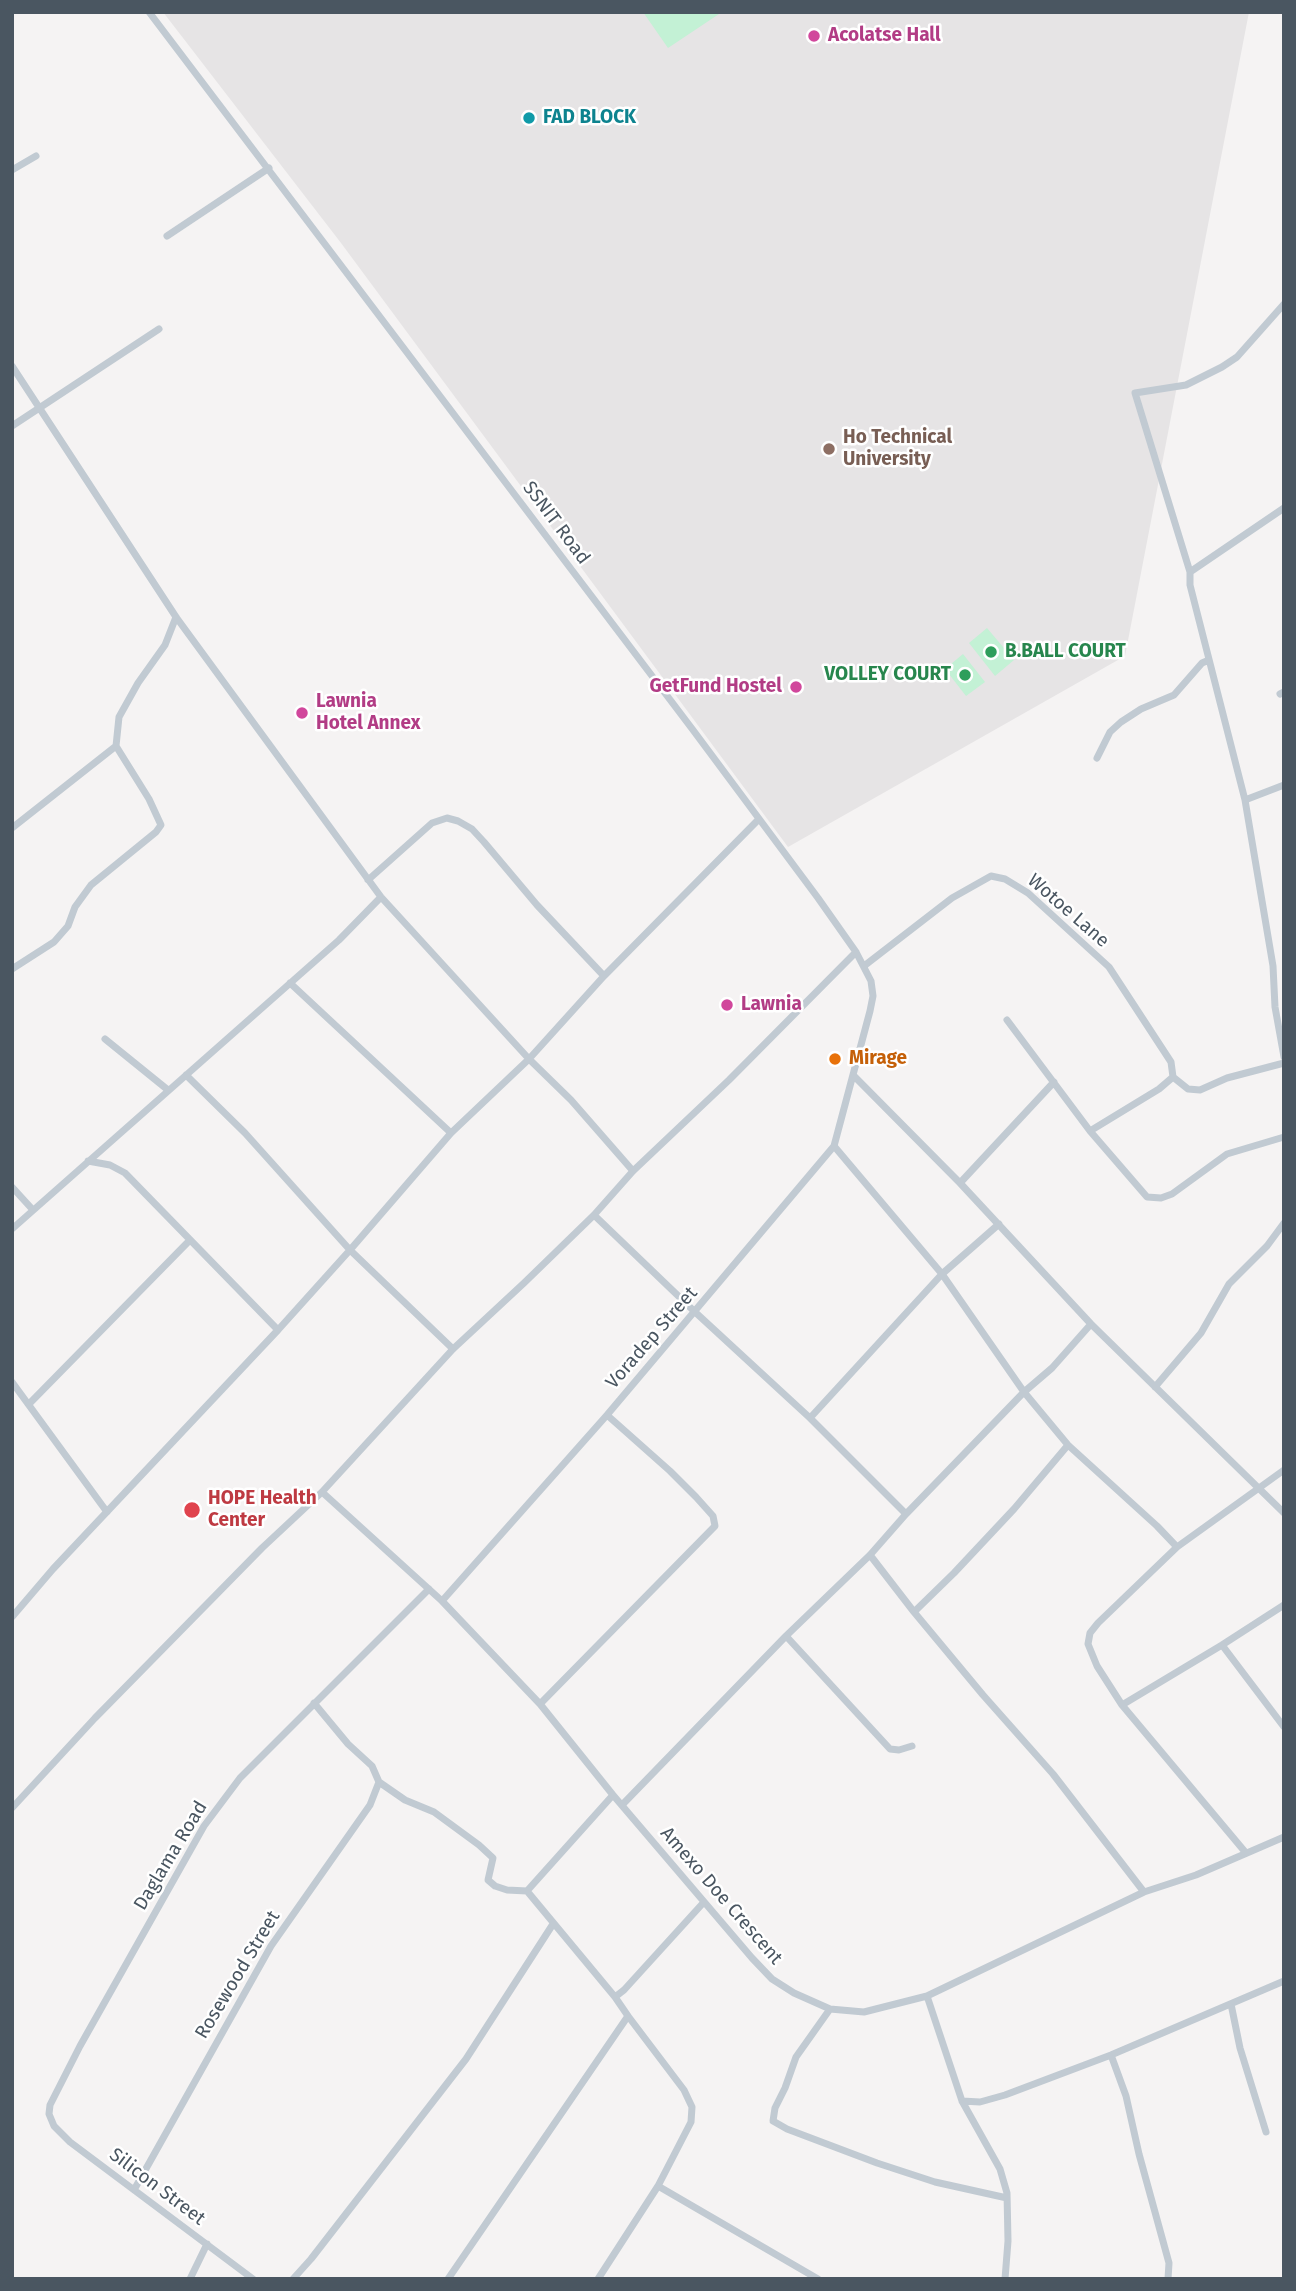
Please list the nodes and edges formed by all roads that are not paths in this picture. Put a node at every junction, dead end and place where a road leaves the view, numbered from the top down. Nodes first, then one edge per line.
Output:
1 (149, 12) edge
2 (36, 156) dead end
3 (269, 169) junction
4 (12, 170) edge
5 (167, 236) dead end
6 (1284, 304) edge
7 (159, 329) dead end
8 (12, 366) edge
9 (41, 408) junction
10 (12, 426) edge
11 (1284, 508) edge
12 (1190, 572) junction
13 (176, 617) junction
14 (1209, 660) junction
15 (116, 746) junction
16 (1097, 758) dead end
17 (1284, 785) edge
18 (1245, 800) junction
19 (758, 820) junction
20 (12, 828) edge
21 (368, 880) junction
22 (381, 897) junction
23 (856, 952) junction
24 (864, 966) junction
25 (12, 969) edge
26 (604, 976) junction
27 (290, 983) junction
28 (1007, 1020) dead end
29 (105, 1039) dead end
30 (1284, 1057) edge
31 (529, 1059) junction
32 (1284, 1063) edge
33 (186, 1075) junction
34 (853, 1075) junction
35 (1173, 1077) junction
36 (1054, 1082) junction
37 (169, 1090) junction
38 (1090, 1131) junction
39 (451, 1133) junction
40 (1284, 1137) edge
41 (834, 1146) junction
42 (88, 1161) junction
43 (633, 1171) junction
44 (960, 1183) junction
45 (12, 1187) edge
46 (33, 1210) junction
47 (594, 1215) junction
48 (1284, 1223) edge
49 (999, 1224) junction
50 (12, 1229) edge
51 (190, 1240) junction
52 (349, 1250) junction
53 (942, 1274) junction
54 (695, 1312) junction
55 (1091, 1324) junction
56 (278, 1330) junction
57 (453, 1349) junction
58 (12, 1382) edge
59 (1155, 1387) junction
60 (1024, 1392) junction
61 (29, 1404) junction
62 (607, 1415) junction
63 (810, 1418) junction
64 (1068, 1445) junction
65 (1284, 1470) edge
66 (1260, 1488) junction
67 (322, 1492) junction
68 (107, 1512) junction
69 (1284, 1513) edge
70 (906, 1514) junction
71 (1177, 1547) junction
72 (870, 1555) junction
73 (429, 1589) junction
74 (442, 1601) junction
75 (1284, 1605) edge
76 (914, 1612) junction
77 (12, 1617) edge
78 (786, 1636) junction
79 (1222, 1645) junction
80 (314, 1703) junction
81 (540, 1704) junction
82 (1122, 1704) junction
83 (1284, 1727) edge
84 (912, 1746) dead end
85 (379, 1782) junction
86 (613, 1795) junction
87 (623, 1804) junction
88 (12, 1808) edge
89 (1284, 1837) edge
90 (1246, 1853) junction
91 (527, 1891) junction
92 (1144, 1892) junction
93 (704, 1902) junction
94 (553, 1924) junction
95 (1284, 1981) edge
96 (927, 1996) junction
97 (615, 1997) junction
98 (1231, 2004) junction
99 (830, 2009) junction
100 (628, 2016) junction
101 (1111, 2055) junction
102 (961, 2101) junction
103 (49, 2114) joint
104 (1266, 2132) dead end
105 (658, 2186) junction
106 (134, 2190) junction
107 (1007, 2198) junction
108 (207, 2244) junction
109 (190, 2279) edge
110 (253, 2279) edge
111 (293, 2279) edge
112 (448, 2279) edge
113 (598, 2279) edge
114 (818, 2279) edge
115 (1004, 2279) edge
116 (1168, 2279) edge

1 - 3 street, SSNIT Road
2 - 4 street
3 - 5 street
3 - 19 street, SSNIT Road
6 - 12 street
7 - 9 street
8 - 9 street
9 - 10 street
9 - 13 street
11 - 12 street
12 - 14 street
13 - 15 street
13 - 21 street
14 - 16 street
14 - 18 street
15 - 20 street
15 - 25 street
17 - 18 street
18 - 30 street
19 - 23 street, SSNIT Road
19 - 26 street
21 - 22 street
21 - 26 street
22 - 27 street
22 - 31 street
23 - 24 street, SSNIT Road
23 - 43 street
24 - 34 street, SSNIT Road
24 - 35 street, Wotoe Lane
26 - 31 street
27 - 33 street
27 - 39 street
28 - 36 street
29 - 37 street
31 - 39 street
31 - 43 street
32 - 35 street
33 - 37 street
33 - 52 street
34 - 41 street, Voradep Street
34 - 44 street
35 - 38 street
36 - 38 street
36 - 44 street
37 - 42 street
38 - 40 street
39 - 52 street
41 - 53 street
41 - 54 street, Voradep Street
42 - 46 street
42 - 51 street
43 - 47 street
44 - 49 street
45 - 46 street
46 - 50 street
47 - 54 street
47 - 57 street
48 - 59 street
49 - 53 street
49 - 55 street
51 - 56 street
51 - 61 street
52 - 56 street
52 - 57 street
53 - 60 street
53 - 63 street
54 - 62 street, Voradep Street
54 - 63 street
55 - 59 street
55 - 60 street
56 - 68 street
57 - 67 street
58 - 61 street
59 - 66 street
60 - 64 street
60 - 70 street
61 - 68 street
62 - 74 street, Voradep Street
62 - 81 street
63 - 70 street
64 - 71 street
64 - 76 street
65 - 66 street
66 - 69 street
66 - 71 street
67 - 73 street, Amexo Doe Crescent
67 - 88 street
68 - 77 street
70 - 72 street
71 - 82 street
72 - 76 street
72 - 78 street
73 - 74 street, Amexo Doe Crescent
73 - 80 street, Daglama Road
74 - 81 street, Amexo Doe Crescent
75 - 79 street
76 - 92 street
78 - 84 street
78 - 87 street
79 - 82 street
79 - 83 street
80 - 85 street
80 - 103 street, Daglama Road
81 - 86 street, Amexo Doe Crescent
82 - 90 street
85 - 91 street
85 - 106 street, Rosewood Street
86 - 87 street, Amexo Doe Crescent
86 - 91 street
87 - 93 street, Amexo Doe Crescent
89 - 90 street, Amexo Doe Crescent
90 - 92 street, Amexo Doe Crescent
91 - 94 street
92 - 96 street, Amexo Doe Crescent
93 - 97 street
93 - 99 street, Amexo Doe Crescent
94 - 97 street
94 - 111 street
95 - 98 street
96 - 99 street, Amexo Doe Crescent
96 - 102 street
97 - 100 street
98 - 101 street
98 - 104 street
99 - 107 street
100 - 105 street
100 - 112 street
101 - 102 street
101 - 116 street
102 - 107 street
103 - 106 street, Silicon Street
105 - 113 street
105 - 114 street
106 - 108 street, Silicon Street
107 - 115 street
108 - 109 street
108 - 110 street, Silicon Street

